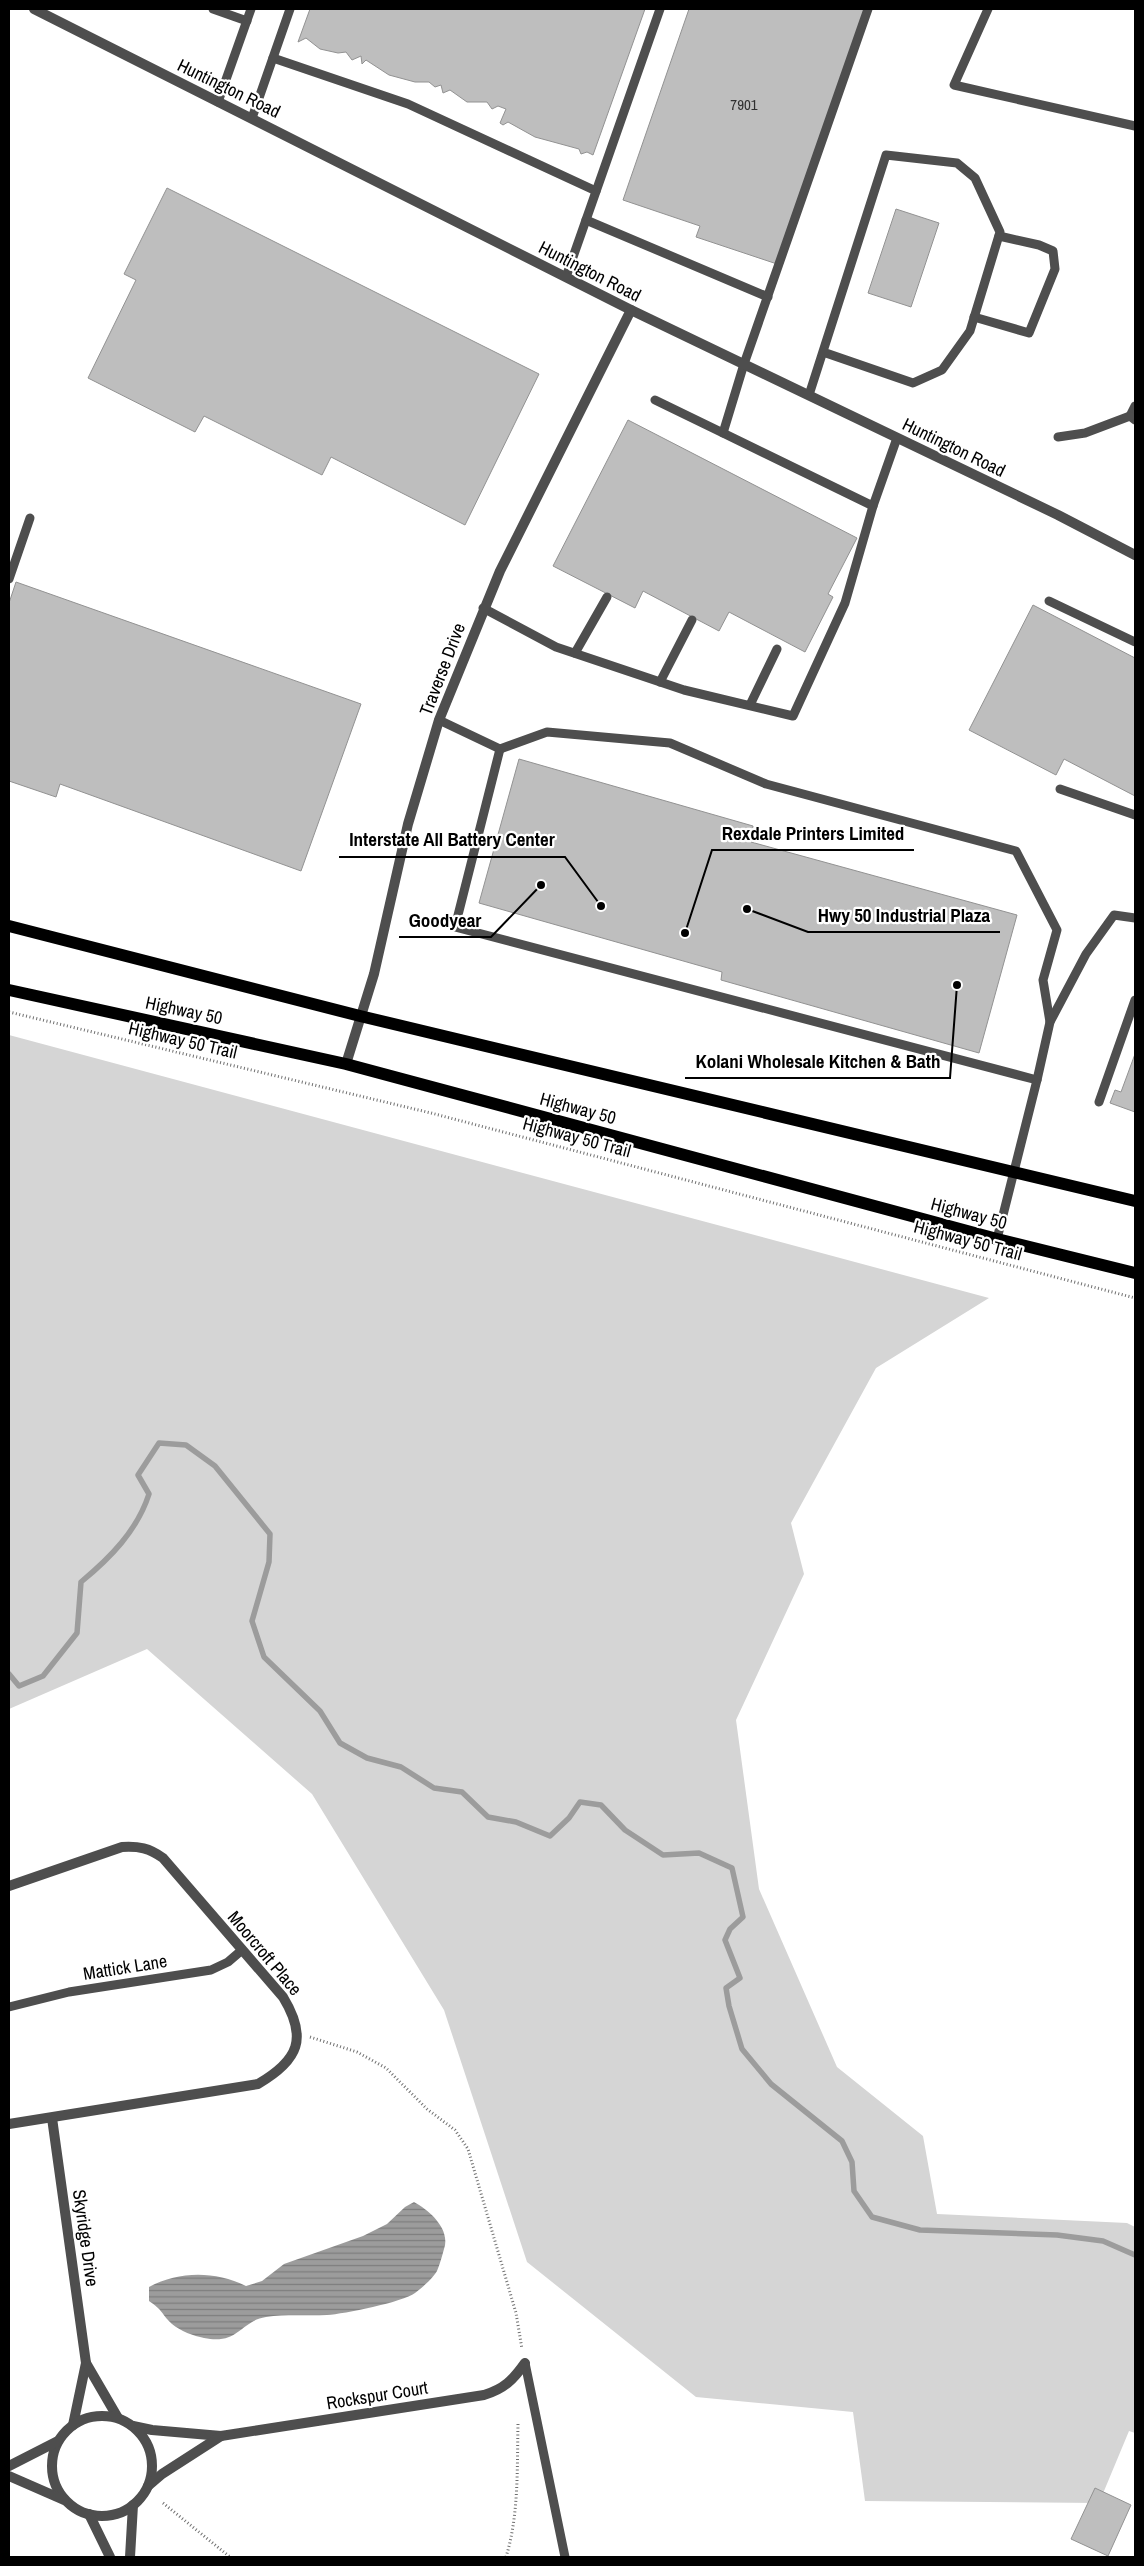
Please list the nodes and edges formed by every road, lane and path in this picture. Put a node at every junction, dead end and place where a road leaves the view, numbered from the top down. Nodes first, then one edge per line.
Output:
1 (34, 9) edge
2 (213, 9) edge
3 (251, 9) edge
4 (290, 9) edge
5 (660, 9) edge
6 (868, 9) edge
7 (988, 9) edge
8 (247, 21) junction
9 (273, 58) junction
10 (218, 102) junction
11 (252, 118) junction
12 (1135, 126) edge
13 (596, 192) junction
14 (586, 220) junction
15 (999, 236) junction
16 (566, 277) junction
17 (768, 297) junction
18 (631, 310) junction
19 (974, 318) junction
20 (823, 352) junction
21 (744, 364) junction
22 (809, 395) junction
23 (655, 400) dead end
24 (1135, 406) edge
25 (1133, 418) edge
26 (723, 433) junction
27 (897, 438) junction
28 (1058, 438) dead end
29 (874, 506) junction
30 (30, 518) dead end
31 (1135, 555) edge
32 (9, 579) edge
33 (607, 597) dead end
34 (1049, 601) dead end
35 (483, 608) junction
36 (692, 620) dead end
37 (1135, 642) edge
38 (778, 649) dead end
39 (575, 653) junction
40 (660, 682) junction
41 (750, 706) junction
42 (439, 720) junction
43 (500, 749) junction
44 (1060, 790) dead end
45 (1135, 815) edge
46 (1135, 918) edge
47 (9, 926) edge
48 (9, 990) edge
49 (1135, 1000) edge
50 (9, 1012) edge
51 (360, 1016) junction
52 (1050, 1022) junction
53 (346, 1064) junction
54 (1037, 1080) junction
55 (1099, 1102) dead end
56 (1013, 1172) junction
57 (1135, 1201) edge
58 (998, 1239) junction
59 (1135, 1273) edge
60 (1135, 1298) edge
61 (9, 1886) edge
62 (242, 1950) junction
63 (9, 2007) edge
64 (297, 2034) junction
65 (52, 2118) junction
66 (9, 2124) edge
67 (86, 2363) junction
68 (525, 2363) junction
69 (118, 2418) junction
70 (518, 2424) dead end
71 (73, 2425) junction
72 (133, 2426) junction
73 (221, 2436) junction
74 (58, 2441) junction
75 (9, 2466) edge
76 (9, 2476) edge
77 (147, 2487) junction
78 (64, 2500) junction
79 (163, 2503) dead end
80 (133, 2505) junction
81 (89, 2514) junction
82 (110, 2557) edge
83 (130, 2557) edge
84 (230, 2557) edge
85 (506, 2557) edge
86 (564, 2557) edge

1 - 10 street, Huntington Road
2 - 8 lane
3 - 8 lane
4 - 9 lane
5 - 13 lane
6 - 17 lane
7 - 12 lane
8 - 10 lane
9 - 11 lane
9 - 13 lane
10 - 11 street, Huntington Road
11 - 16 street, Huntington Road
13 - 14 lane
14 - 16 lane
14 - 17 lane
15 - 19 lane
15 - 19 lane
15 - 20 lane
16 - 18 street, Huntington Road
17 - 21 lane
18 - 21 street, Huntington Road
18 - 35 street, Traverse Drive
19 - 20 lane
20 - 22 lane
21 - 22 street, Huntington Road
21 - 26 lane
22 - 27 street, Huntington Road
23 - 26 lane
24 - 25 lane
25 - 28 lane
26 - 29 lane
27 - 29 lane
27 - 31 street, Huntington Road
29 - 41 lane
30 - 32 lane
33 - 39 lane
34 - 37 lane
35 - 39 lane
35 - 42 street, Traverse Drive
36 - 40 lane
38 - 41 lane
39 - 40 lane
40 - 41 lane
42 - 43 lane
42 - 51 street, Traverse Drive
43 - 52 lane
43 - 54 lane
44 - 45 lane
46 - 52 lane
47 - 51 main road, Highway 50
48 - 53 main road, Highway 50
49 - 55 lane
50 - 60 path, Highway 50 Trail
51 - 53 street, Traverse Drive
51 - 56 main road, Highway 50
52 - 54 lane
53 - 58 main road, Highway 50
54 - 56 lane
56 - 57 main road, Highway 50
56 - 58 lane
58 - 59 main road, Highway 50
61 - 62 street, Moorcroft Place
62 - 63 lane, Mattick Lane
62 - 64 street, Moorcroft Place
64 - 65 street
64 - 68 path
65 - 66 street
65 - 67 street, Skyridge Drive
67 - 69 street, Skyridge Drive
67 - 71 street, Skyridge Drive
68 - 73 street, Rockspur Court
68 - 86 lane
69 - 71 street
69 - 72 street
70 - 85 path
71 - 74 street
72 - 73 street, Rockspur Court
72 - 77 street
73 - 77 street, Rockspur Court
74 - 75 street
74 - 78 street
76 - 78 street
77 - 80 street
78 - 81 street
79 - 84 path
80 - 81 street
80 - 83 street
81 - 82 street

